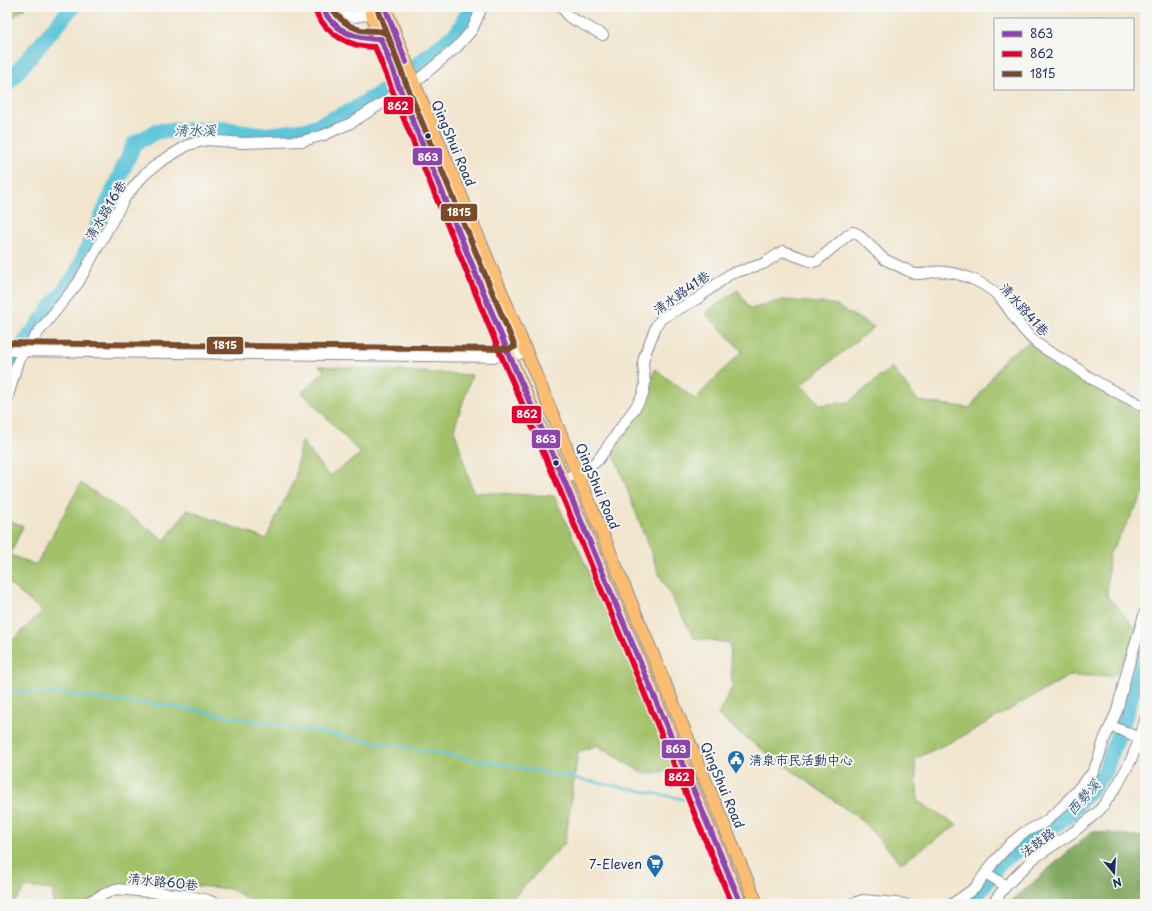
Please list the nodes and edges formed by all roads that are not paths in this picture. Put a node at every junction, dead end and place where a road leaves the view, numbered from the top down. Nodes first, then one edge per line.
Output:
1 (322, 7) edge
2 (334, 7) edge
3 (482, 7) edge
4 (562, 7) edge
5 (385, 8) edge
6 (370, 11) edge
7 (603, 35) dead end
8 (381, 39) junction
9 (414, 81) junction
10 (400, 88) junction
11 (7, 351) edge
12 (25, 351) junction
13 (526, 352) junction
14 (510, 357) junction
15 (7, 400) edge
16 (1145, 407) edge
17 (578, 475) junction
18 (563, 478) junction
19 (1145, 612) edge
20 (1145, 720) edge
21 (1111, 726) junction
22 (1140, 738) junction
23 (986, 873) junction
24 (1006, 886) junction
25 (84, 904) edge
26 (217, 904) edge
27 (741, 904) edge
28 (757, 904) edge
29 (851, 904) edge
30 (905, 904) edge
31 (952, 904) edge
32 (992, 904) edge

1 - 8 street
2 - 6 street
3 - 9 street, 清水路16巷
4 - 7 street
5 - 6 street
5 - 9 main road, QingShui Road
6 - 8 main road
8 - 10 main road
9 - 10 street, 清水路16巷
9 - 13 main road, QingShui Road
10 - 12 street, 清水路16巷
10 - 14 main road
11 - 12 street
12 - 14 street
12 - 15 street
13 - 14 street
13 - 17 main road, QingShui Road
14 - 18 main road
16 - 17 street, 清水路41巷
17 - 18 street, 清水路41巷
17 - 28 main road, QingShui Road
18 - 27 main road
19 - 21 street
20 - 22 street, 法鼓路
21 - 22 street
21 - 23 street
22 - 24 street, 法鼓路
23 - 24 street
23 - 31 street
24 - 32 street, 法鼓路
25 - 26 street, 清水路60巷
29 - 30 street

